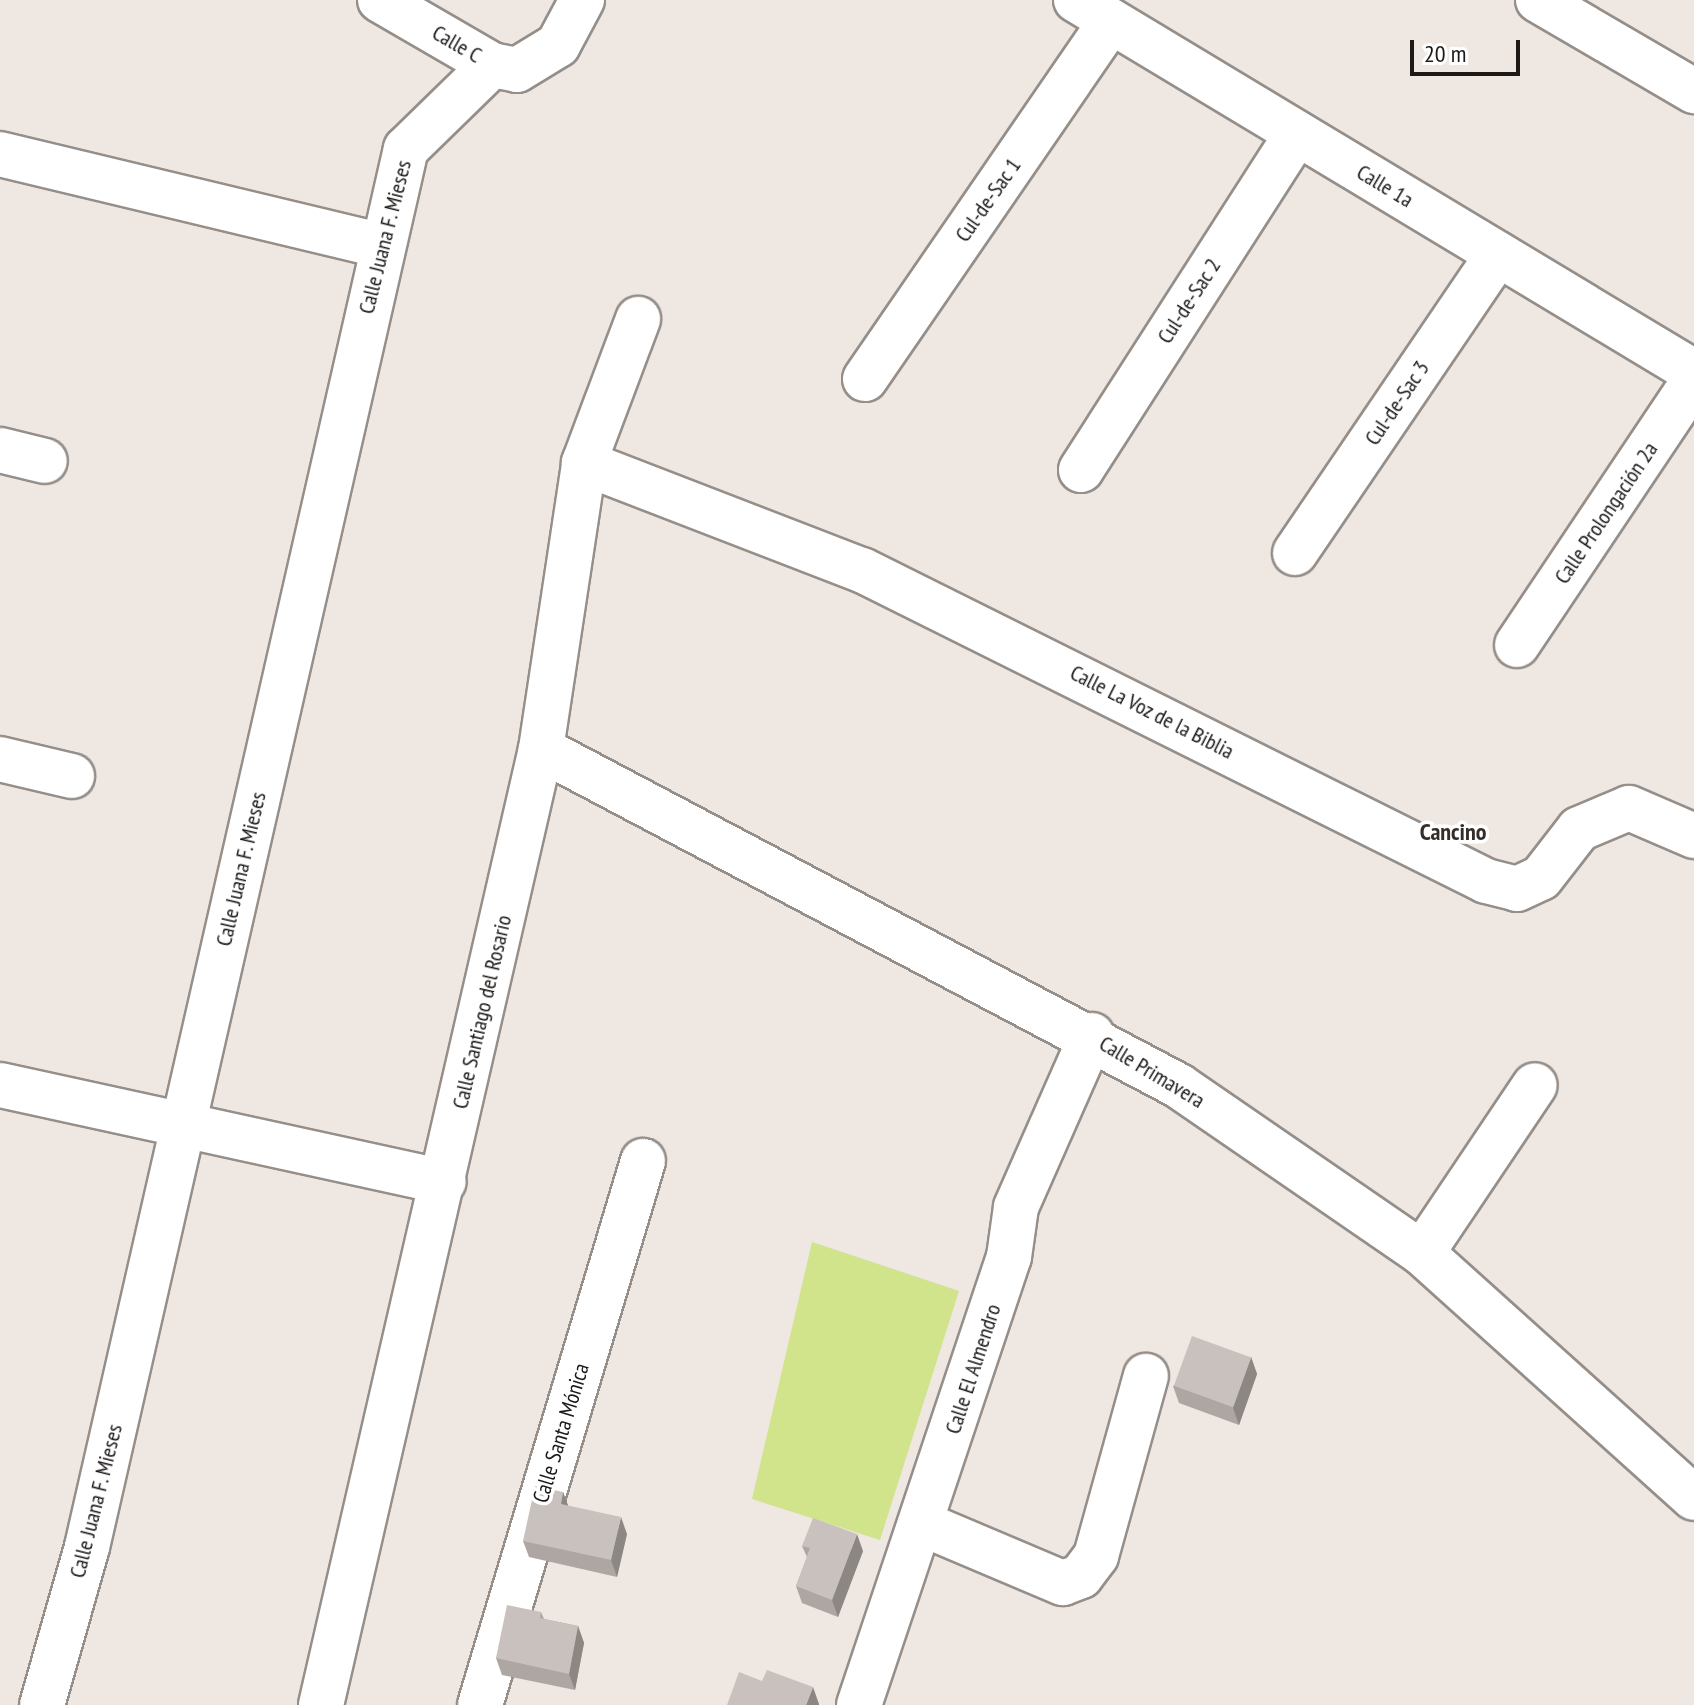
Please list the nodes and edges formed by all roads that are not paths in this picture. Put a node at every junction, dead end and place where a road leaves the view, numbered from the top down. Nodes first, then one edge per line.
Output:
1 (380, 0) edge
2 (582, 0) edge
3 (1538, 0) edge
4 (1094, 10) edge
5 (492, 65) junction
6 (1694, 91) edge
7 (1297, 133) junction
8 (0, 154) edge
9 (382, 246) junction
10 (1498, 254) junction
11 (638, 319) dead end
12 (1694, 372) edge
13 (865, 379) dead end
14 (1694, 381) edge
15 (0, 450) edge
16 (45, 461) dead end
17 (584, 463) junction
18 (1081, 470) dead end
19 (1295, 553) dead end
20 (1517, 645) dead end
21 (541, 749) junction
22 (0, 759) edge
23 (72, 776) dead end
24 (1694, 836) edge
25 (1092, 1035) junction
26 (0, 1085) edge
27 (1535, 1085) dead end
28 (182, 1128) junction
29 (643, 1161) dead end
30 (444, 1182) junction
31 (1422, 1253) junction
32 (1146, 1376) dead end
33 (1694, 1498) edge
34 (923, 1524) junction
35 (42, 1705) edge
36 (321, 1705) edge
37 (480, 1705) edge
38 (859, 1705) edge

1 - 5 street, Calle C
2 - 5 street
3 - 6 street
4 - 7 street, Calle 1a
4 - 13 street, Cul-de-Sac 1
5 - 9 street, Calle Juana F. Mieses
7 - 10 street, Calle 1a
7 - 18 street, Cul-de-Sac 2
8 - 9 street
9 - 28 street, Calle Juana F. Mieses
10 - 12 street, Calle 1a
10 - 19 street, Cul-de-Sac 3
11 - 17 street, Calle Santiago del Rosario
14 - 20 street, Calle Prolongación 2a
15 - 16 street
17 - 21 street, Calle Santiago del Rosario
17 - 24 street, Calle La Voz de la Biblia
21 - 25 street, Calle Primavera
21 - 30 street, Calle Santiago del Rosario
22 - 23 street
25 - 31 street, Calle Primavera
25 - 34 street, Calle El Almendro
26 - 28 street
27 - 31 street
28 - 30 street
28 - 35 street, Calle Juana F. Mieses
29 - 37 street, Calle Santa Mónica
30 - 36 street, Calle Santiago del Rosario
31 - 33 street, Calle Primavera
32 - 34 street
34 - 38 street, Calle El Almendro

